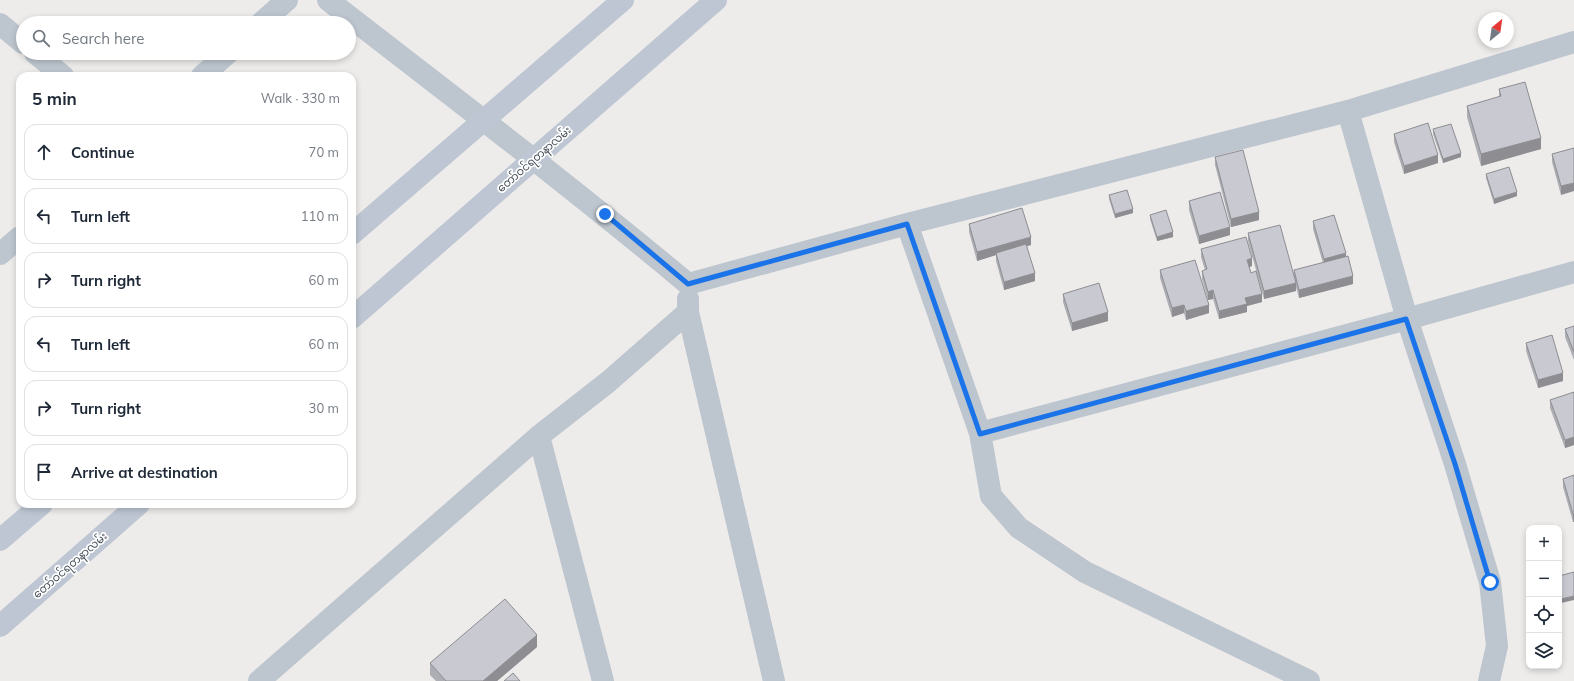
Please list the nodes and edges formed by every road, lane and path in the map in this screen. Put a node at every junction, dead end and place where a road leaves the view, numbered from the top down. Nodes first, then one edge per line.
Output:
1 (287, 0) edge
2 (328, 0) edge
3 (623, 0) edge
4 (716, 0) edge
5 (269, 16) edge
6 (349, 16) edge
7 (356, 22) edge
8 (0, 24) edge
9 (16, 37) edge
10 (1574, 42) edge
11 (44, 60) edge
12 (220, 60) edge
13 (58, 72) edge
14 (207, 72) edge
15 (1348, 111) junction
16 (483, 120) junction
17 (534, 158) junction
18 (907, 224) junction
19 (356, 231) edge
20 (16, 240) edge
21 (0, 254) edge
22 (1574, 272) edge
23 (688, 284) junction
24 (688, 312) junction
25 (356, 314) edge
26 (1406, 319) junction
27 (980, 434) junction
28 (539, 436) junction
29 (37, 508) edge
30 (134, 508) edge
31 (0, 540) edge
32 (0, 626) edge
33 (259, 681) edge
34 (603, 681) edge
35 (774, 681) edge
36 (1309, 681) edge
37 (1489, 681) edge

1 - 5 street
2 - 6 street
3 - 16 main road
4 - 17 main road, တော်ဝင်ရတနာလမ်း
7 - 16 street
8 - 9 street
10 - 15 street
11 - 13 street
12 - 14 street
15 - 18 street
15 - 26 street
16 - 17 street
16 - 19 main road
17 - 23 street
17 - 25 main road, တော်ဝင်ရတနာလမ်း
18 - 23 street
18 - 27 street
20 - 21 street
22 - 26 street
23 - 24 street
24 - 28 street
24 - 35 street
26 - 27 street
26 - 37 street
27 - 36 street
28 - 33 street
28 - 34 street
29 - 31 main road
30 - 32 main road, တော်ဝင်ရတနာလမ်း

